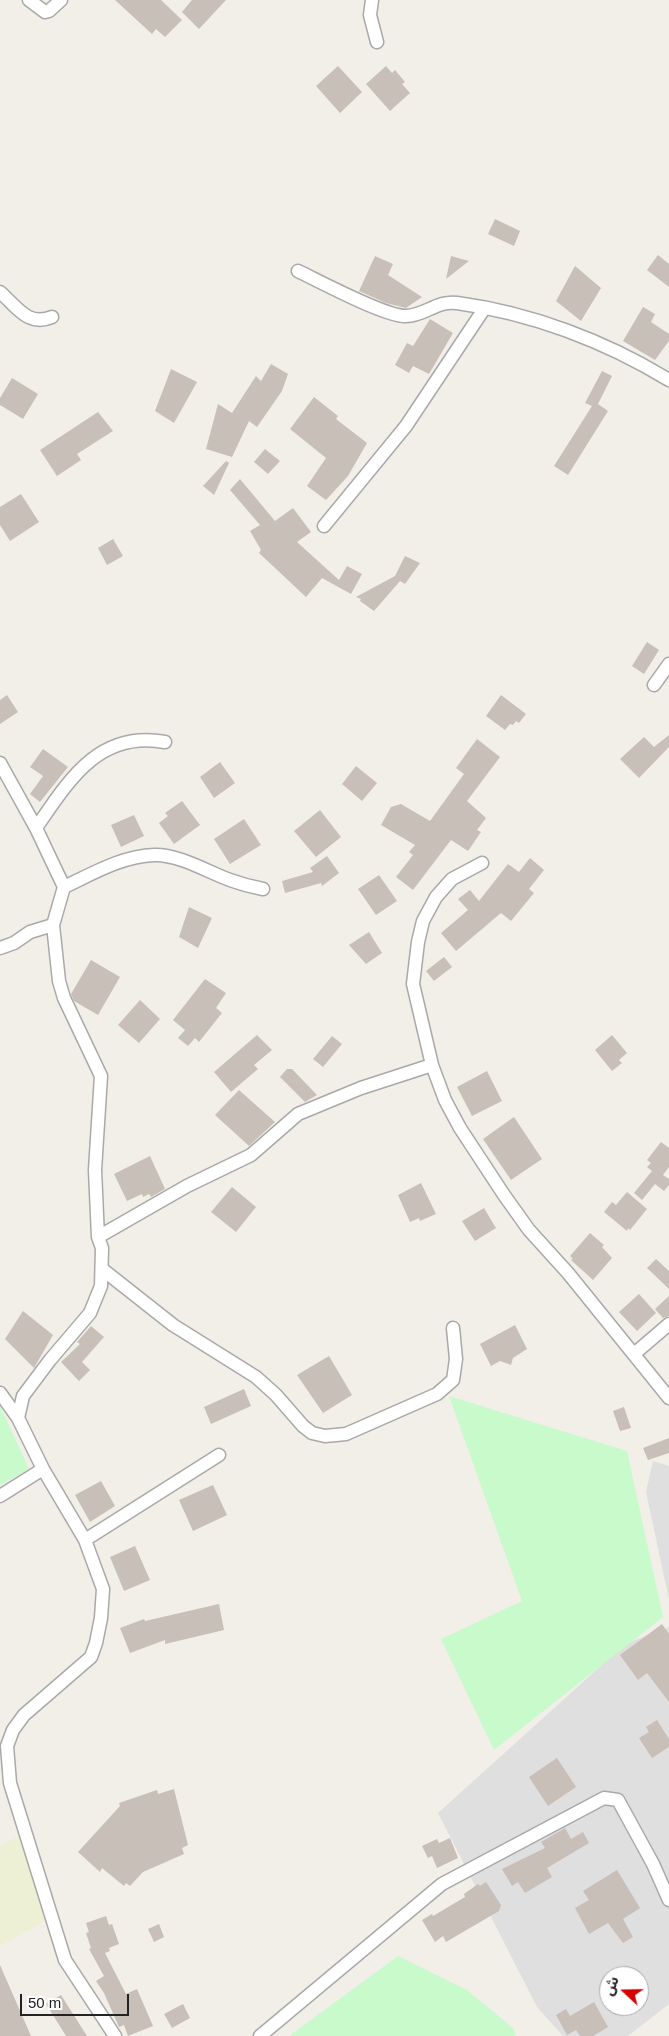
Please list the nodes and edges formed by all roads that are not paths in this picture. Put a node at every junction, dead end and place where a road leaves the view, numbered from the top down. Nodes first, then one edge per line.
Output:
1 (29, 0) edge
2 (61, 0) edge
3 (372, 0) edge
4 (376, 42) dead end
5 (298, 271) dead end
6 (0, 292) edge
7 (484, 308) junction
8 (52, 317) dead end
9 (669, 380) edge
10 (324, 526) dead end
11 (669, 664) edge
12 (654, 684) dead end
13 (165, 742) dead end
14 (0, 763) edge
15 (36, 828) junction
16 (482, 863) dead end
17 (64, 887) junction
18 (264, 889) dead end
19 (52, 925) junction
20 (0, 948) edge
21 (432, 1065) junction
22 (98, 1237) junction
23 (102, 1269) junction
24 (669, 1324) edge
25 (453, 1328) dead end
26 (634, 1354) junction
27 (0, 1394) edge
28 (669, 1398) edge
29 (18, 1418) junction
30 (219, 1455) dead end
31 (44, 1469) junction
32 (0, 1496) edge
33 (85, 1540) junction
34 (669, 1900) edge
35 (115, 2036) edge
36 (260, 2036) edge

1 - 2 street
3 - 4 street
5 - 7 street
6 - 8 street
7 - 9 street
7 - 10 street
11 - 12 street
13 - 15 street
14 - 15 street
15 - 17 street
16 - 21 street
17 - 18 street
17 - 19 street
19 - 20 street
19 - 22 street
21 - 22 street
21 - 26 street
22 - 23 street
23 - 25 street
23 - 29 street
24 - 26 street
26 - 28 street
27 - 29 street
29 - 31 street
30 - 33 street
31 - 32 street
31 - 33 street
33 - 35 street
34 - 36 street

